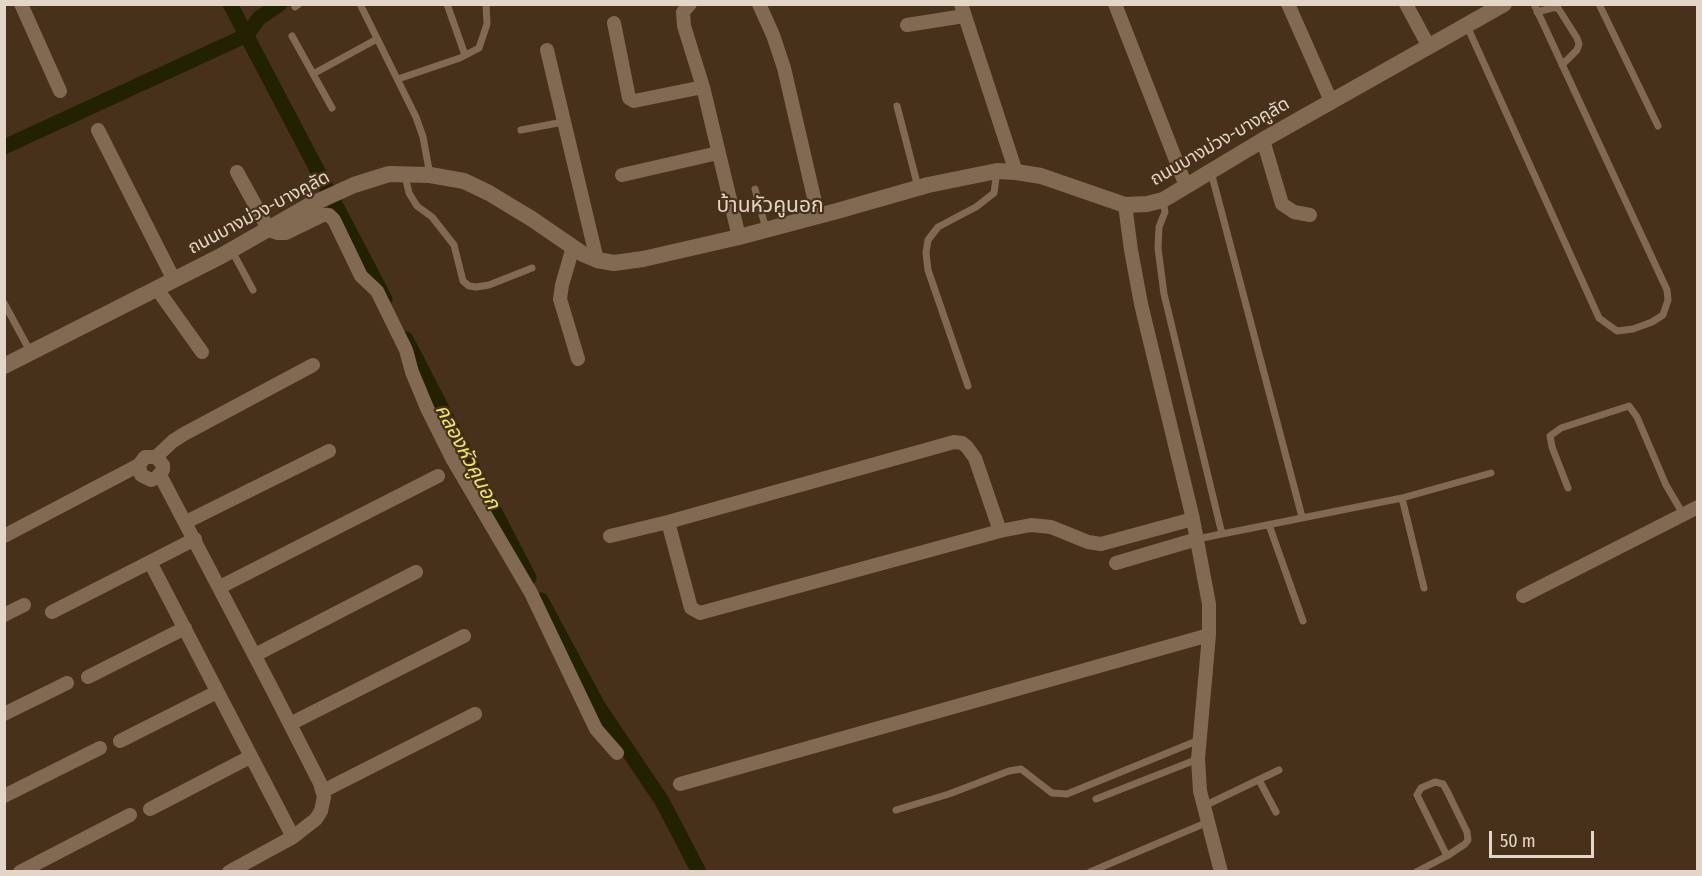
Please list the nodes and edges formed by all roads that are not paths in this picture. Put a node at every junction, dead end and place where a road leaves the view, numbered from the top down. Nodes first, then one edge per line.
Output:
1 (21, 4) edge
2 (360, 4) edge
3 (447, 4) edge
4 (486, 4) edge
5 (690, 4) edge
6 (759, 4) edge
7 (1115, 4) edge
8 (1288, 4) edge
9 (1406, 4) edge
10 (1504, 4) edge
11 (1599, 4) edge
12 (1536, 8) edge
13 (962, 10) edge
14 (614, 23) dead end
15 (1467, 25) junction
16 (907, 26) dead end
17 (292, 36) dead end
18 (377, 39) junction
19 (1428, 45) junction
20 (547, 50) dead end
21 (465, 55) junction
22 (1562, 65) junction
23 (313, 74) junction
24 (398, 79) junction
25 (703, 87) junction
26 (60, 91) dead end
27 (1331, 101) junction
28 (897, 106) dead end
29 (332, 108) dead end
30 (563, 122) junction
31 (1658, 126) dead end
32 (98, 130) dead end
33 (521, 130) dead end
34 (1263, 140) junction
35 (718, 153) junction
36 (1211, 170) junction
37 (997, 171) junction
38 (237, 172) dead end
39 (1016, 172) junction
40 (404, 173) junction
41 (622, 174) dead end
42 (430, 175) junction
43 (1186, 186) junction
44 (918, 187) junction
45 (755, 189) dead end
46 (1163, 200) junction
47 (1125, 205) junction
48 (819, 215) junction
49 (1310, 215) dead end
50 (766, 229) junction
51 (269, 230) junction
52 (739, 237) junction
53 (573, 247) junction
54 (232, 251) junction
55 (597, 260) junction
56 (532, 268) dead end
57 (174, 280) junction
58 (157, 289) junction
59 (253, 290) dead end
60 (4, 303) edge
61 (202, 352) dead end
62 (31, 353) junction
63 (578, 359) dead end
64 (313, 364) dead end
65 (4, 366) edge
66 (968, 386) dead end
67 (329, 451) dead end
68 (156, 457) junction
69 (139, 465) junction
70 (1491, 473) dead end
71 (160, 475) junction
72 (438, 476) dead end
73 (1568, 488) dead end
74 (1402, 498) junction
75 (1698, 507) edge
76 (1683, 514) junction
77 (1302, 517) junction
78 (1193, 519) junction
79 (186, 522) junction
80 (668, 522) junction
81 (1269, 525) junction
82 (1000, 531) junction
83 (1222, 534) junction
84 (4, 536) edge
85 (610, 536) dead end
86 (195, 538) junction
87 (1197, 538) junction
88 (150, 562) junction
89 (1116, 563) dead end
90 (416, 572) dead end
91 (220, 587) junction
92 (1424, 588) dead end
93 (1523, 596) dead end
94 (24, 605) dead end
95 (52, 612) dead end
96 (4, 615) edge
97 (1303, 621) dead end
98 (185, 628) junction
99 (1209, 635) junction
100 (464, 636) dead end
101 (255, 654) junction
102 (88, 677) dead end
103 (67, 683) dead end
104 (216, 692) junction
105 (4, 714) edge
106 (475, 714) dead end
107 (290, 724) junction
108 (1199, 740) junction
109 (120, 741) dead end
110 (100, 748) dead end
111 (617, 753) dead end
112 (250, 757) junction
113 (1198, 759) junction
114 (1279, 770) dead end
115 (1259, 780) junction
116 (680, 784) dead end
117 (323, 791) junction
118 (4, 796) edge
119 (1096, 799) dead end
120 (1204, 806) junction
121 (150, 809) dead end
122 (896, 810) dead end
123 (1276, 812) dead end
124 (130, 815) dead end
125 (1208, 822) junction
126 (292, 837) junction
127 (1447, 855) junction
128 (20, 872) edge
129 (229, 872) edge
130 (1090, 872) edge
131 (1221, 872) edge
132 (1416, 872) edge

1 - 26 street
2 - 18 lane
3 - 21 lane
4 - 21 lane
5 - 25 street
6 - 48 street
7 - 43 street
8 - 27 street
9 - 19 street
10 - 15 street, ถนนบางม่วง-บางคูลัด
11 - 31 lane
12 - 22 lane
12 - 22 lane
13 - 16 street
13 - 39 street
14 - 25 street
15 - 19 street, ถนนบางม่วง-บางคูลัด
15 - 22 lane
17 - 23 lane
18 - 23 lane
18 - 24 lane
19 - 27 street, ถนนบางม่วง-บางคูลัด
20 - 30 street
21 - 24 lane
23 - 29 lane
24 - 42 lane
25 - 35 street
27 - 34 street, ถนนบางม่วง-บางคูลัด
28 - 44 lane
30 - 33 lane
30 - 55 street
32 - 57 street
34 - 36 street, ถนนบางม่วง-บางคูลัด
34 - 49 street
35 - 41 street
35 - 52 street
36 - 43 street, ถนนบางม่วง-บางคูลัด
36 - 77 lane
37 - 39 street, ถนนบางม่วง-บางคูลัด
37 - 44 street, ถนนบางม่วง-บางคูลัด
37 - 66 lane
38 - 51 street
39 - 47 street, ถนนบางม่วง-บางคูลัด
40 - 42 street, ถนนบางม่วง-บางคูลัด
40 - 51 street, ถนนบางม่วง-บางคูลัด
40 - 56 lane
42 - 53 street, ถนนบางม่วง-บางคูลัด
43 - 46 street, ถนนบางม่วง-บางคูลัด
44 - 48 street, ถนนบางม่วง-บางคูลัด
45 - 50 lane
46 - 47 street, ถนนบางม่วง-บางคูลัด
46 - 83 lane
47 - 78 street
48 - 50 street, ถนนบางม่วง-บางคูลัด
50 - 52 street, ถนนบางม่วง-บางคูลัด
51 - 54 street, ถนนบางม่วง-บางคูลัด
51 - 111 street
52 - 55 street, ถนนบางม่วง-บางคูลัด
53 - 55 street, ถนนบางม่วง-บางคูลัด
53 - 63 street
54 - 57 street, ถนนบางม่วง-บางคูลัด
54 - 59 lane
57 - 58 street, ถนนบางม่วง-บางคูลัด
58 - 61 street
58 - 62 street, ถนนบางม่วง-บางคูลัด
60 - 62 lane
62 - 65 street, ถนนบางม่วง-บางคูลัด
64 - 68 street
67 - 79 street
68 - 69 street
68 - 71 street
69 - 71 street
69 - 84 street
70 - 74 lane
71 - 79 street
72 - 91 street
73 - 76 lane
74 - 77 lane
74 - 92 lane
75 - 76 street
76 - 93 street
77 - 81 lane
78 - 82 street
78 - 87 street
79 - 86 street
80 - 82 street
80 - 82 street
80 - 85 street
81 - 83 lane
81 - 97 lane
83 - 87 lane
86 - 88 street
86 - 91 street
87 - 89 street
87 - 99 street
88 - 95 street
88 - 98 street
90 - 101 street
91 - 101 street
94 - 96 street
98 - 102 street
98 - 104 street
99 - 108 street
99 - 116 street
100 - 107 street
101 - 107 street
103 - 105 street
104 - 109 street
104 - 112 street
106 - 117 street
107 - 117 street
108 - 113 street
108 - 122 lane
110 - 118 street
112 - 121 street
112 - 126 street
113 - 119 lane
113 - 120 street
114 - 115 lane
115 - 120 lane
115 - 123 lane
117 - 126 street
120 - 125 street
124 - 128 street
125 - 130 lane
125 - 131 street
126 - 129 street
127 - 127 lane
127 - 132 lane

